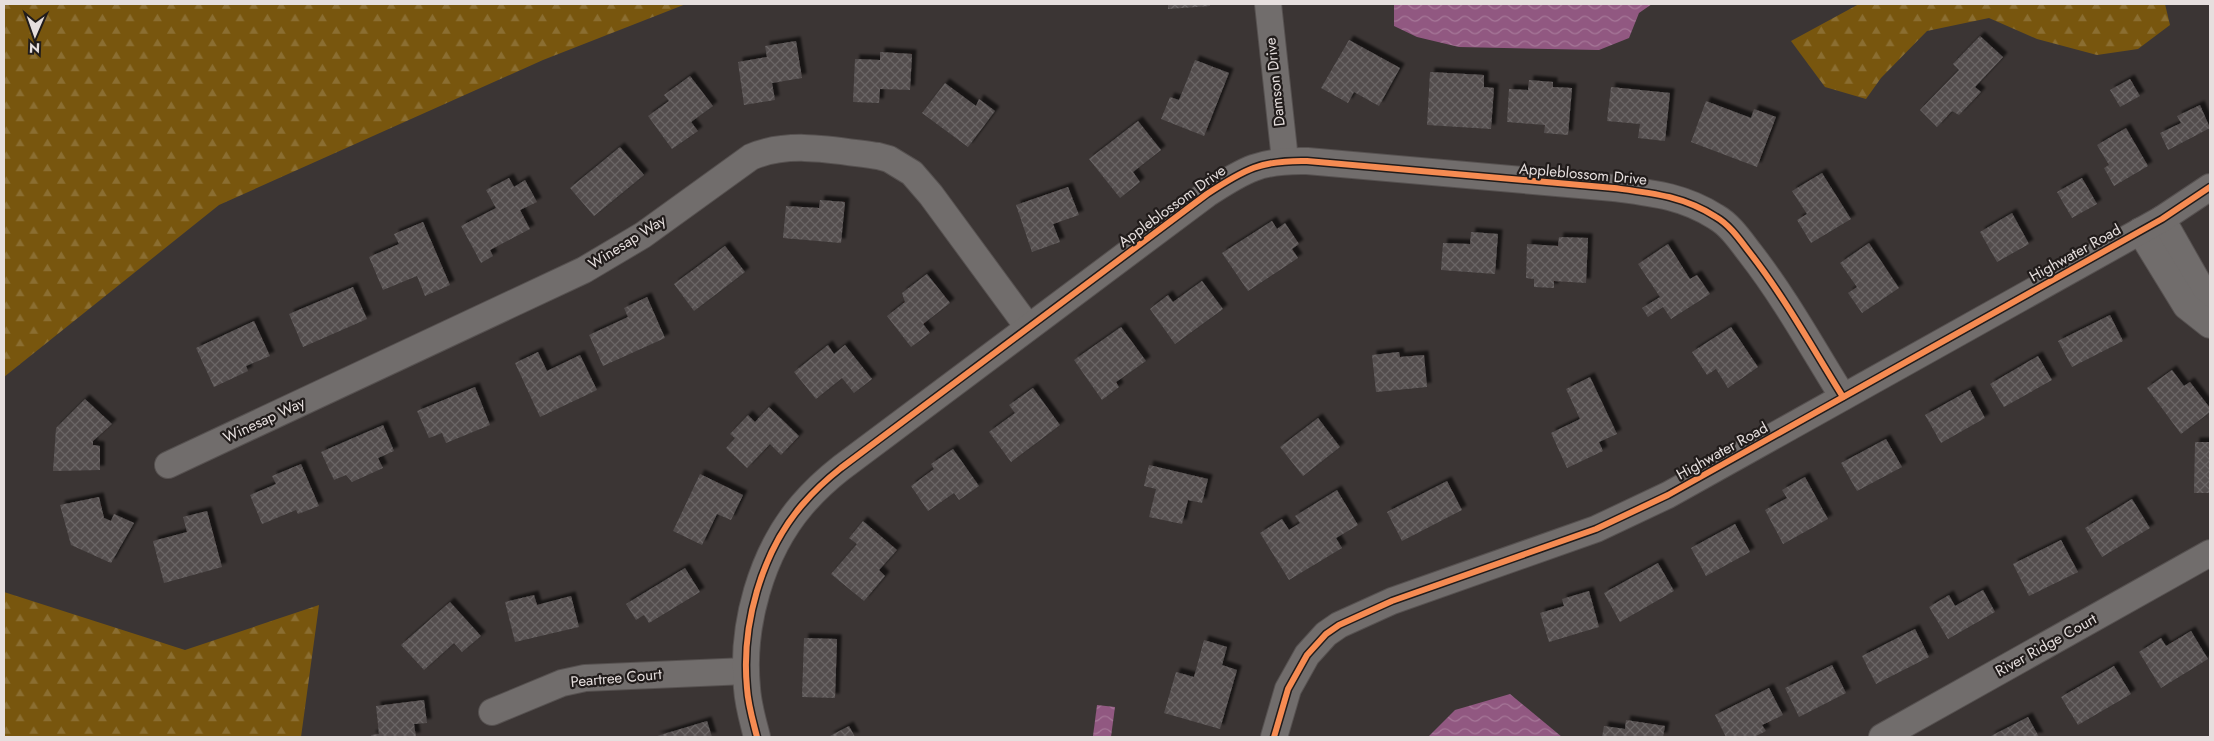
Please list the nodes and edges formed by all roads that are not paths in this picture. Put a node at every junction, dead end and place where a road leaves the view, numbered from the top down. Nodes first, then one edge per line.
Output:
1 (1268, 4) edge
2 (1285, 160) junction
3 (2210, 187) edge
4 (2151, 225) junction
5 (2209, 322) edge
6 (1028, 327) junction
7 (1843, 397) junction
8 (168, 465) dead end
9 (2210, 553) edge
10 (746, 671) junction
11 (492, 712) dead end
12 (757, 737) edge
13 (1274, 737) edge
14 (1882, 737) edge

1 - 2 street, Damson Drive
2 - 6 street, Appleblossom Drive
2 - 7 street, Appleblossom Drive
3 - 4 street, Highwater Road
4 - 5 street
4 - 7 street, Highwater Road
6 - 8 street, Winesap Way
6 - 10 street, Appleblossom Drive
7 - 13 street, Highwater Road
9 - 14 street, River Ridge Court
10 - 11 street, Peartree Court
10 - 12 street, Appleblossom Drive

